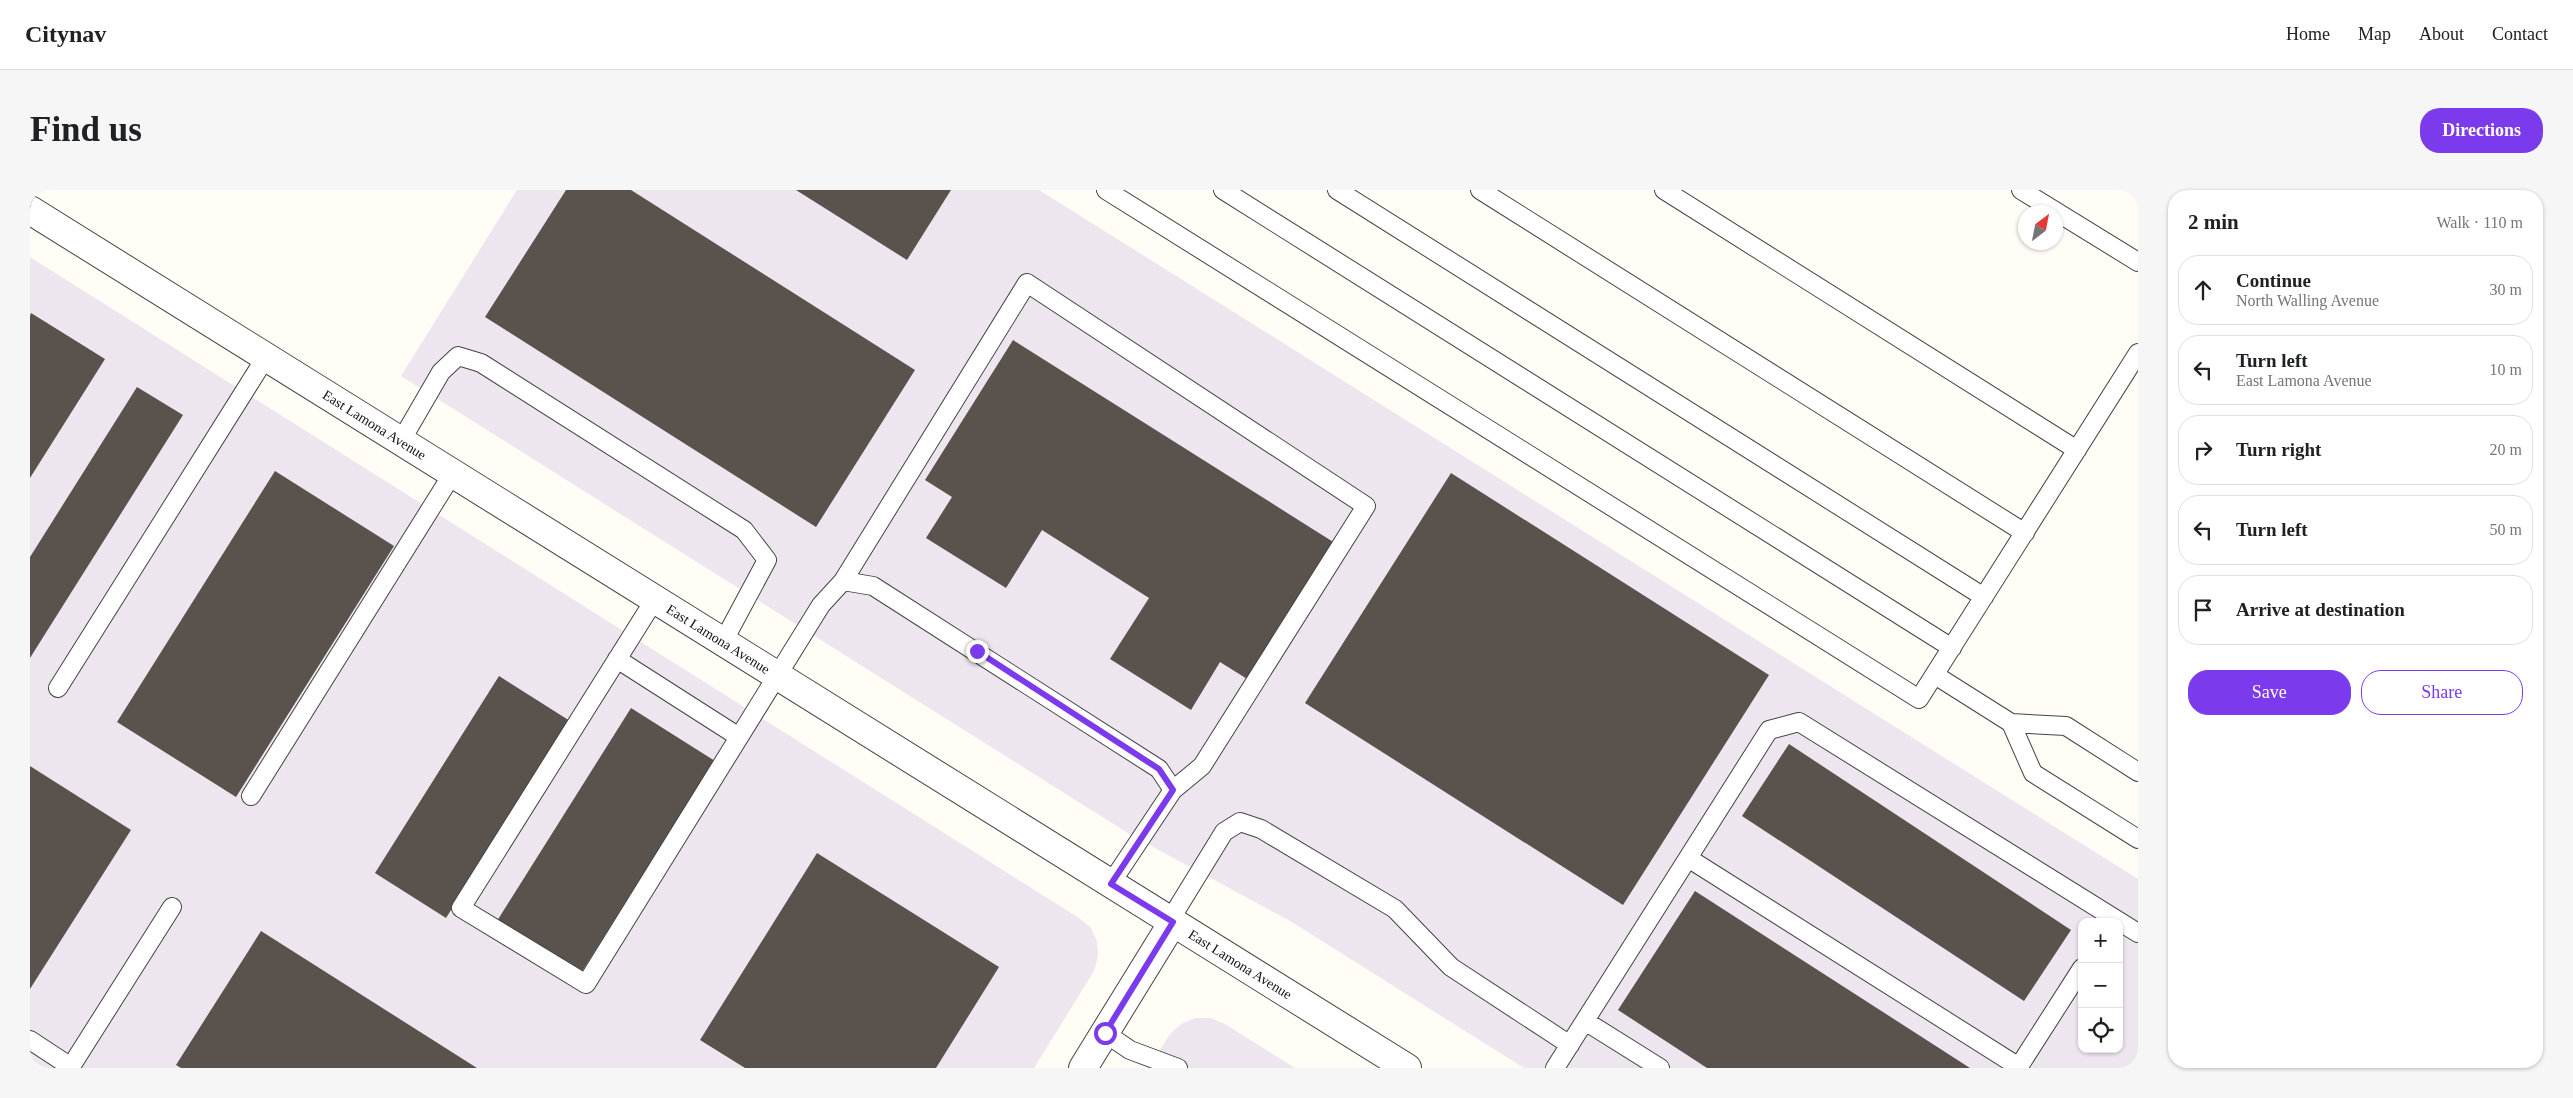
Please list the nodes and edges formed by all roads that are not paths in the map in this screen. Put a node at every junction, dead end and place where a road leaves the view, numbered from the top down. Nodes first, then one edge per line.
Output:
1 (1106, 190) edge
2 (1223, 190) edge
3 (1337, 190) edge
4 (1480, 190) edge
5 (1664, 190) edge
6 (2021, 190) edge
7 (30, 210) edge
8 (2138, 262) edge
9 (2137, 356) edge
10 (266, 357) junction
11 (401, 441) junction
12 (2077, 450) junction
13 (453, 473) junction
14 (2025, 533) junction
15 (843, 581) junction
16 (1984, 597) junction
17 (655, 599) junction
18 (723, 642) junction
19 (1952, 648) junction
20 (617, 659) junction
21 (1935, 675) junction
22 (777, 676) junction
23 (58, 688) dead end
24 (2011, 723) junction
25 (739, 736) junction
26 (2138, 772) edge
27 (1173, 790) junction
28 (251, 796) dead end
29 (2138, 839) edge
30 (1688, 858) junction
31 (1111, 884) junction
32 (172, 907) dead end
33 (2111, 918) edge
34 (1172, 921) junction
35 (2123, 925) edge
36 (2138, 933) edge
37 (2078, 974) edge
38 (1584, 1021) junction
39 (1105, 1033) junction
40 (30, 1040) edge
41 (1570, 1046) junction
42 (2018, 1067) edge
43 (70, 1068) edge
44 (1083, 1068) edge
45 (1178, 1068) edge
46 (1407, 1068) edge
47 (1555, 1068) edge
48 (1660, 1068) edge

1 - 21 lane
2 - 19 lane
3 - 16 lane
4 - 14 lane
5 - 12 lane
6 - 8 lane
7 - 10 street, East Lamona Avenue
9 - 12 lane
10 - 11 street, East Lamona Avenue
10 - 23 lane
11 - 13 street, East Lamona Avenue
11 - 18 lane
12 - 14 lane
13 - 17 street, East Lamona Avenue
13 - 28 lane
14 - 16 lane
15 - 22 lane
15 - 27 lane
15 - 27 lane
16 - 19 lane
17 - 18 street, East Lamona Avenue
17 - 20 lane
18 - 22 street, East Lamona Avenue
19 - 21 lane
20 - 25 lane
20 - 25 lane
21 - 24 lane
22 - 25 lane
22 - 31 street, East Lamona Avenue
24 - 26 lane
24 - 29 lane
27 - 31 lane
30 - 33 lane
30 - 38 lane
30 - 42 lane
31 - 34 street, East Lamona Avenue
32 - 43 lane
34 - 39 street
34 - 41 lane
34 - 46 street, East Lamona Avenue
35 - 36 lane
37 - 42 lane
38 - 41 lane
38 - 48 lane
39 - 44 street
39 - 45 lane
40 - 43 lane
41 - 47 lane

